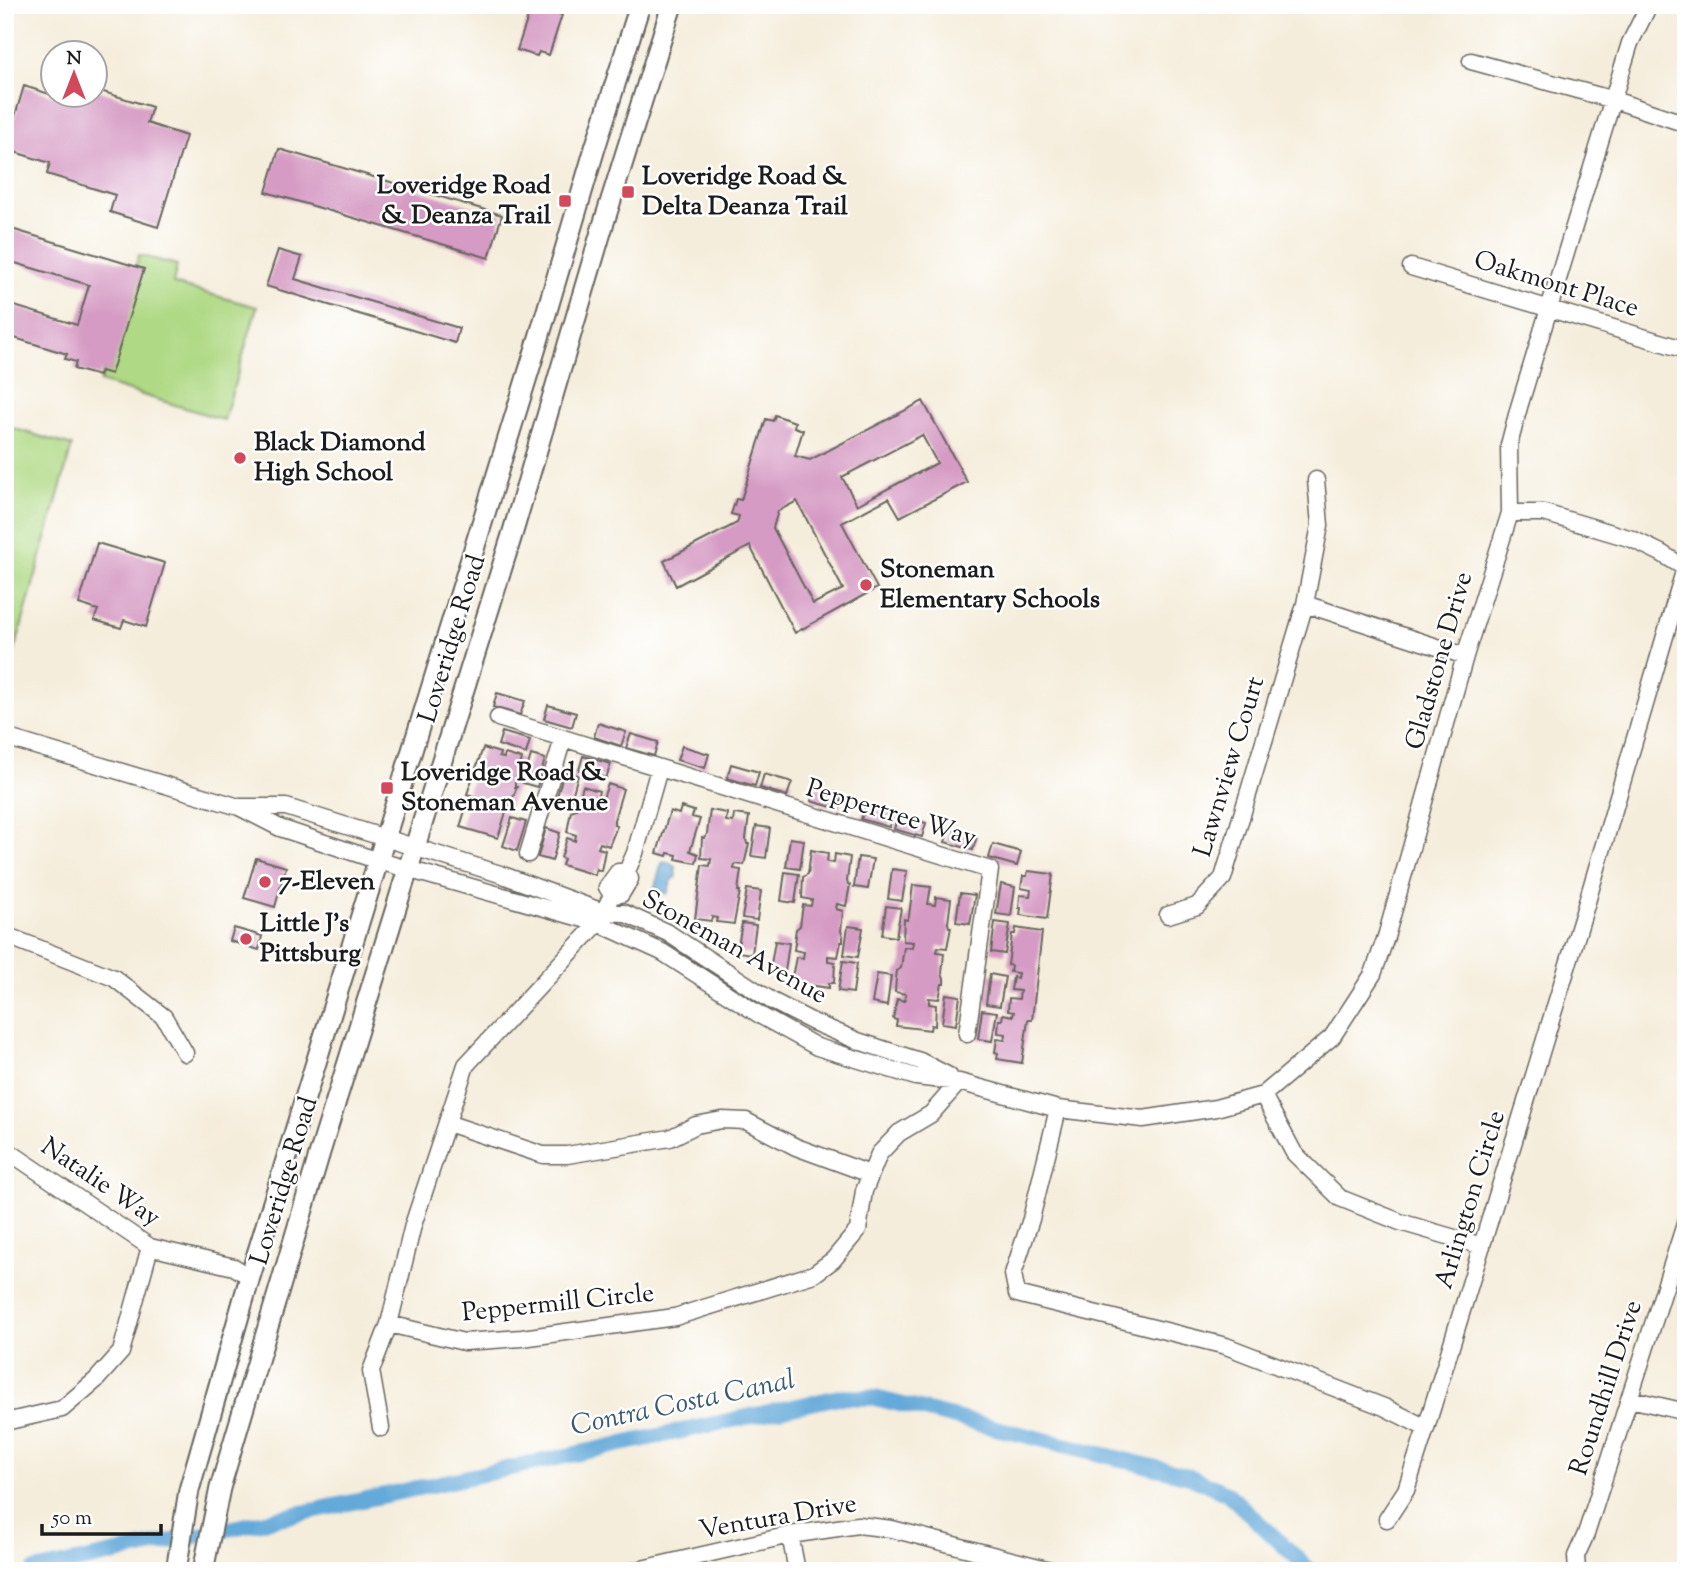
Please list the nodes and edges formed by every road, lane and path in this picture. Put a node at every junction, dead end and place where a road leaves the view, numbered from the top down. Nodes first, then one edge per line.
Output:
1 (640, 5) edge
2 (672, 5) edge
3 (1649, 5) edge
4 (1471, 61) dead end
5 (1614, 100) junction
6 (605, 116) junction
7 (1686, 124) edge
8 (631, 137) junction
9 (1411, 267) dead end
10 (1548, 309) junction
11 (1686, 350) edge
12 (1316, 480) dead end
13 (1510, 513) junction
14 (1305, 604) junction
15 (1465, 656) junction
16 (498, 718) dead end
17 (563, 739) junction
18 (6, 741) edge
19 (659, 769) junction
20 (239, 807) junction
21 (385, 838) junction
22 (416, 848) junction
23 (528, 854) dead end
24 (379, 860) junction
25 (409, 869) junction
26 (1168, 915) dead end
27 (600, 917) junction
28 (5, 935) edge
29 (967, 1034) dead end
30 (185, 1053) dead end
31 (959, 1082) junction
32 (1263, 1094) junction
33 (1058, 1109) junction
34 (447, 1124) junction
35 (5, 1149) edge
36 (870, 1174) junction
37 (1686, 1221) edge
38 (1482, 1246) junction
39 (150, 1247) junction
40 (250, 1277) junction
41 (388, 1324) junction
42 (1630, 1399) junction
43 (1686, 1412) edge
44 (5, 1422) edge
45 (1426, 1427) junction
46 (381, 1428) dead end
47 (1387, 1519) dead end
48 (789, 1535) junction
49 (205, 1561) edge
50 (176, 1563) edge
51 (1018, 1566) edge
52 (633, 1571) edge
53 (797, 1571) edge
54 (1054, 1571) edge
55 (1577, 1571) edge

1 - 6 main road, Loveridge Road
2 - 8 main road, Loveridge Road
3 - 5 street, Gladstone Drive
4 - 5 street
5 - 7 street
5 - 10 street, Gladstone Drive
6 - 8 main road
6 - 21 main road, Loveridge Road
8 - 22 main road, Loveridge Road
9 - 10 street, Oakmont Place
10 - 11 street, Oakmont Place
10 - 13 street, Gladstone Drive
12 - 14 street, Lawnview Court
13 - 15 street, Gladstone Drive
13 - 38 street, Arlington Circle
14 - 15 street
14 - 26 street, Lawnview Court
15 - 32 street, Gladstone Drive
16 - 17 street, Peppertree Way
17 - 19 street, Peppertree Way
17 - 23 street
18 - 20 street, Stoneman Avenue
19 - 27 street
19 - 29 street, Peppertree Way
20 - 21 street, Stoneman Avenue
20 - 24 street, Stoneman Avenue
21 - 22 street, Stoneman Avenue
21 - 24 main road, Loveridge Road
22 - 25 main road, Loveridge Road
22 - 27 street, Stoneman Avenue
24 - 25 street, Stoneman Avenue
24 - 40 main road, Loveridge Road
25 - 27 street, Stoneman Avenue
25 - 49 main road, Loveridge Road
27 - 31 street, Stoneman Avenue
27 - 34 street
28 - 30 street
31 - 33 street, Stoneman Avenue
31 - 36 street, Peppermill Circle
32 - 33 street, Gladstone Drive
32 - 38 street
33 - 45 street
34 - 36 street
34 - 41 street
35 - 39 street, Natalie Way
36 - 41 street, Peppermill Circle
37 - 42 street, Roundhill Drive
38 - 45 street, Arlington Circle
39 - 40 street, Natalie Way
39 - 44 street
40 - 50 main road, Loveridge Road
41 - 46 street
42 - 43 street
42 - 55 street, Roundhill Drive
45 - 47 street, Arlington Circle
48 - 51 street, Ventura Drive
48 - 52 street, Ventura Drive
48 - 53 street
51 - 54 street, Ventura Drive

